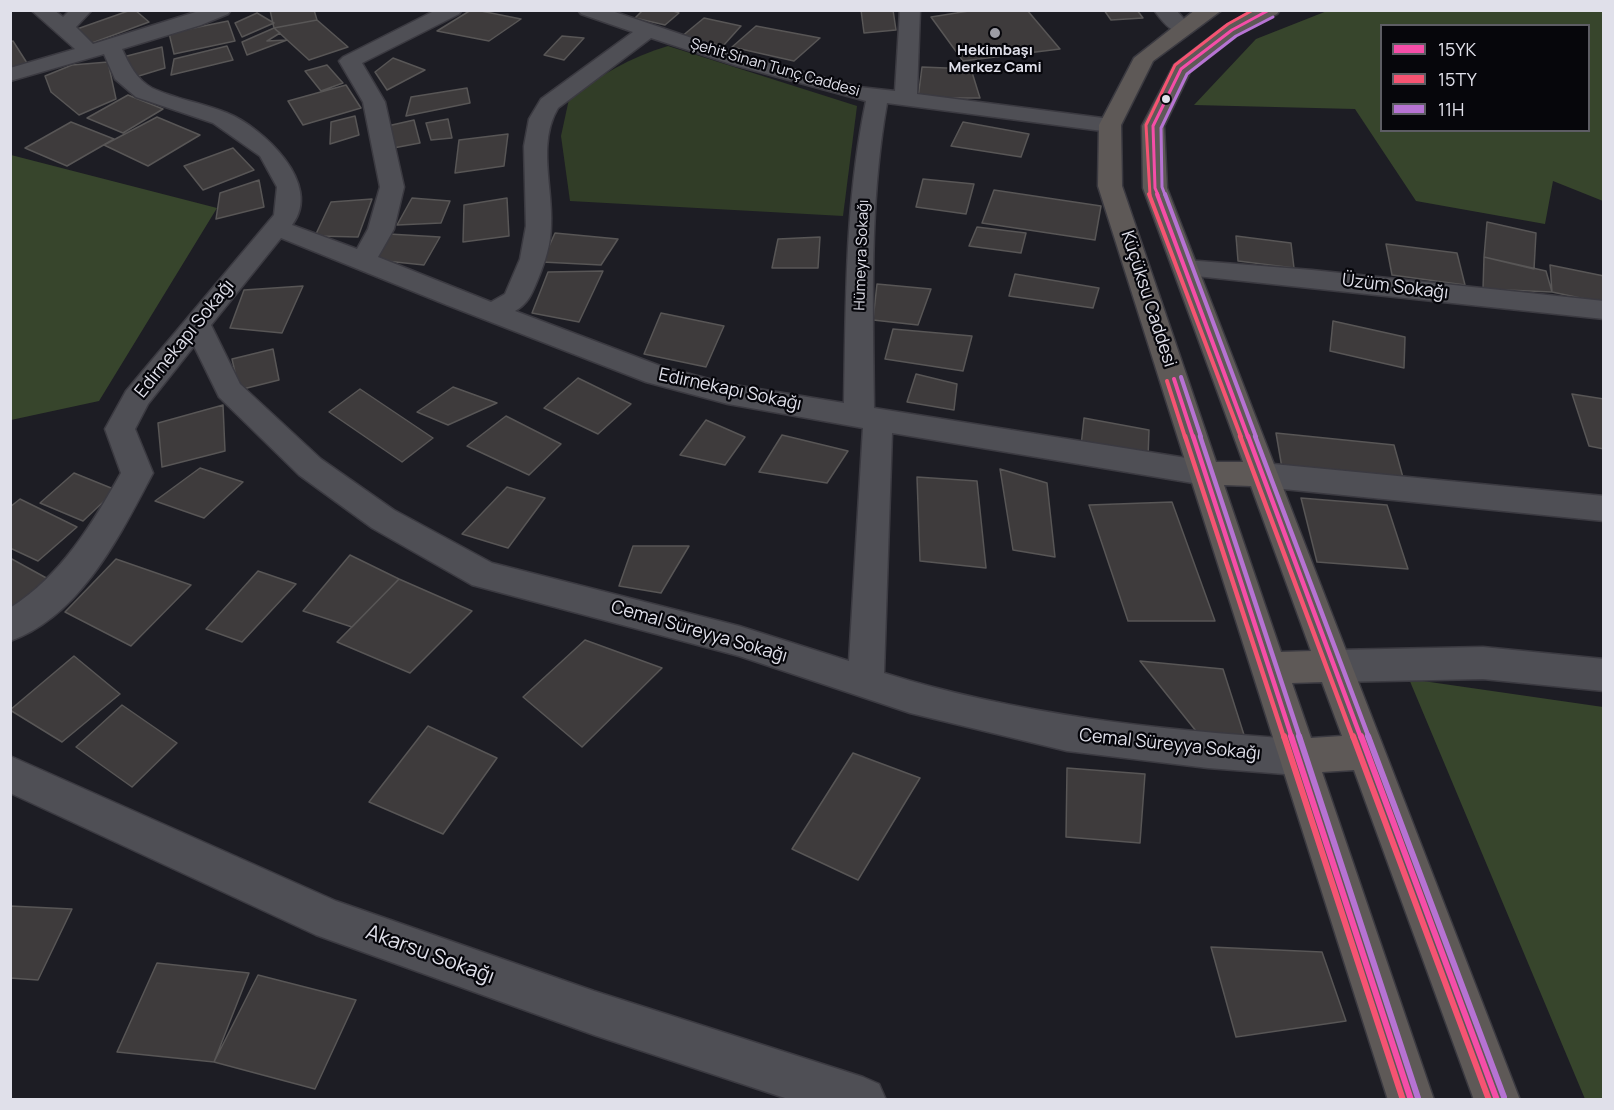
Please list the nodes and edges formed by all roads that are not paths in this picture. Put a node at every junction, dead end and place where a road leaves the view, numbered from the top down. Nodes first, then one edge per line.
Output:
1 (41, 10) edge
2 (82, 10) edge
3 (221, 10) edge
4 (452, 10) edge
5 (588, 10) edge
6 (910, 10) edge
7 (1212, 10) edge
8 (1270, 10) edge
9 (1173, 20) edge
10 (64, 27) junction
11 (649, 30) junction
12 (1209, 47) junction
13 (100, 49) junction
14 (10, 75) edge
15 (878, 95) junction
16 (906, 99) junction
17 (1110, 125) junction
18 (1153, 131) junction
19 (277, 228) junction
20 (363, 261) junction
21 (1186, 268) junction
22 (1604, 310) edge
23 (493, 313) junction
24 (196, 323) junction
25 (869, 418) junction
26 (1205, 473) junction
27 (1263, 475) junction
28 (1604, 508) edge
29 (10, 626) edge
30 (1335, 666) junction
31 (1268, 668) junction
32 (1604, 675) edge
33 (866, 683) junction
34 (1367, 751) junction
35 (1297, 757) junction
36 (10, 774) edge
37 (863, 1100) edge
38 (1412, 1100) edge
39 (1497, 1100) edge

1 - 10 street
2 - 10 street
3 - 13 street
4 - 20 street
5 - 11 street, Şehit Sinan Tunç Caddesi
6 - 16 street
7 - 9 main road, Küçüksu Caddesi
8 - 12 main road
9 - 12 main road
9 - 17 main road, Küçüksu Caddesi
10 - 13 street
11 - 15 street, Şehit Sinan Tunç Caddesi
11 - 23 street
12 - 18 main road
13 - 14 street
13 - 19 street, Edirnekapı Sokağı
15 - 16 street, Şehit Sinan Tunç Caddesi
15 - 25 street, Hümeyra Sokağı
16 - 17 street, Şehit Sinan Tunç Caddesi
17 - 18 main road
17 - 26 main road, Küçüksu Caddesi
18 - 21 main road
19 - 20 street, Edirnekapı Sokağı
19 - 24 street, Edirnekapı Sokağı
20 - 23 street, Edirnekapı Sokağı
21 - 22 street, Üzüm Sokağı
21 - 27 main road
23 - 25 street, Edirnekapı Sokağı
24 - 29 street, Edirnekapı Sokağı
24 - 33 street, Cemal Süreyya Sokağı
25 - 26 street, Edirnekapı Sokağı
25 - 33 street, Hümeyra Sokağı
26 - 27 main road
26 - 31 main road, Küçüksu Caddesi
27 - 28 street
27 - 30 main road
30 - 31 main road
30 - 32 street
30 - 34 main road
31 - 35 main road, Küçüksu Caddesi
33 - 35 street, Cemal Süreyya Sokağı
34 - 35 main road
34 - 39 main road
35 - 38 main road, Küçüksu Caddesi
36 - 37 street, Akarsu Sokağı

